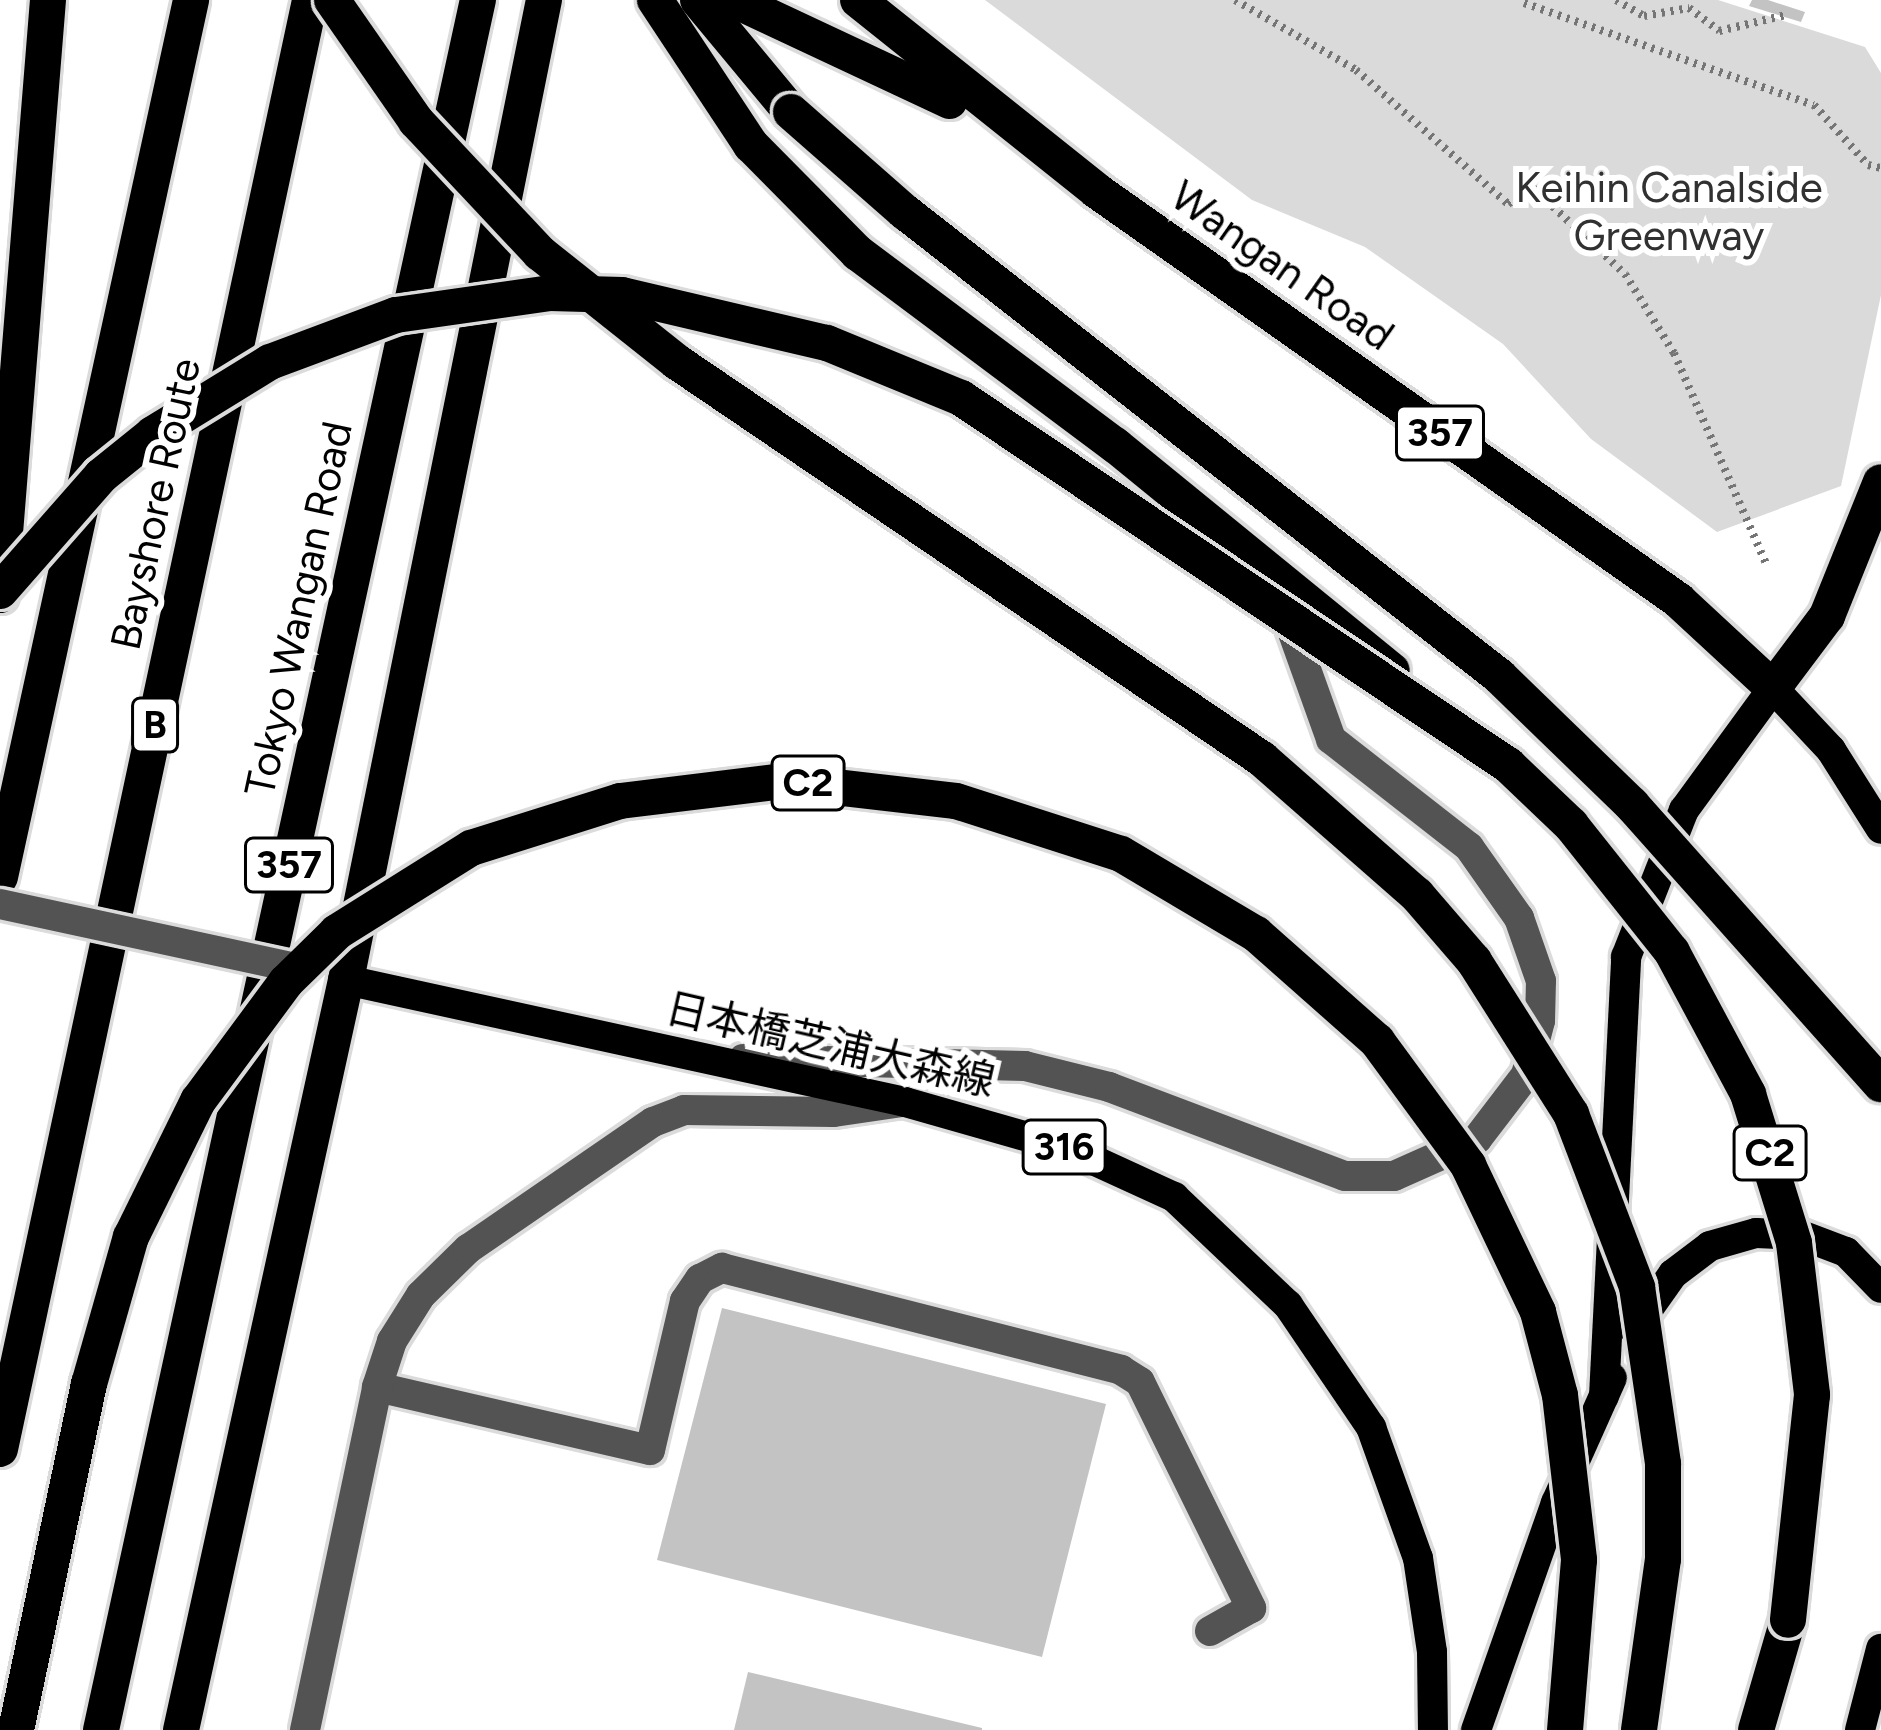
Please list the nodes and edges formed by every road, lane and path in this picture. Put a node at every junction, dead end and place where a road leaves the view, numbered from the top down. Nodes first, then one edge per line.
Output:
1 (48, 0) edge
2 (191, 0) edge
3 (310, 0) edge
4 (332, 0) edge
5 (478, 0) edge
6 (544, 0) edge
7 (655, 0) edge
8 (698, 0) edge
9 (734, 0) edge
10 (857, 0) edge
11 (1235, 0) edge
12 (1546, 0) edge
13 (1616, 0) edge
14 (1522, 2) edge
15 (1786, 15) dead end
16 (1881, 168) edge
17 (1097, 191) junction
18 (1881, 482) edge
19 (1767, 566) dead end
20 (0, 593) edge
21 (1291, 627) junction
22 (1773, 688) junction
23 (1508, 765) junction
24 (1881, 830) edge
25 (0, 877) edge
26 (0, 904) edge
27 (346, 980) junction
28 (710, 1059) junction
29 (1881, 1084) edge
30 (904, 1102) junction
31 (1881, 1288) edge
32 (377, 1387) junction
33 (1604, 1396) junction
34 (0, 1449) edge
35 (1210, 1631) dead end
36 (1881, 1649) edge
37 (16, 1730) edge
38 (101, 1730) edge
39 (181, 1730) edge
40 (304, 1730) edge
41 (1432, 1730) edge
42 (1476, 1730) edge
43 (1565, 1730) edge
44 (1639, 1730) edge
45 (1756, 1730) edge
46 (1860, 1730) edge

1 - 20 highway
2 - 25 highway, Bayshore Route
3 - 34 highway, Bayshore Route / B
4 - 44 highway, bridge
5 - 38 highway, Tokyo Wangan Road / 357
6 - 27 highway, 357
7 - 23 highway, C2, bridge
8 - 29 highway, bridge
9 - 17 highway
10 - 17 highway, Wangan Road / 357
11 - 19 path
12 - 14 path
13 - 15 path
14 - 16 path
17 - 22 highway, Wangan Road / 357
18 - 22 highway
20 - 21 highway, C2, bridge
21 - 23 highway, C2, bridge
21 - 28 street, bridge
22 - 24 main road
22 - 33 main road
23 - 45 highway, C2, bridge
26 - 27 street, bridge
27 - 28 main road, 日本橋芝浦大森線 / 316
27 - 39 highway, 357
28 - 30 main road, 日本橋芝浦大森線 / 316
30 - 32 street
30 - 41 main road, 日本橋芝浦大森線 / 316
31 - 33 main road
32 - 35 street
32 - 40 street
33 - 42 main road
36 - 46 main road
37 - 43 highway, C2, bridge

